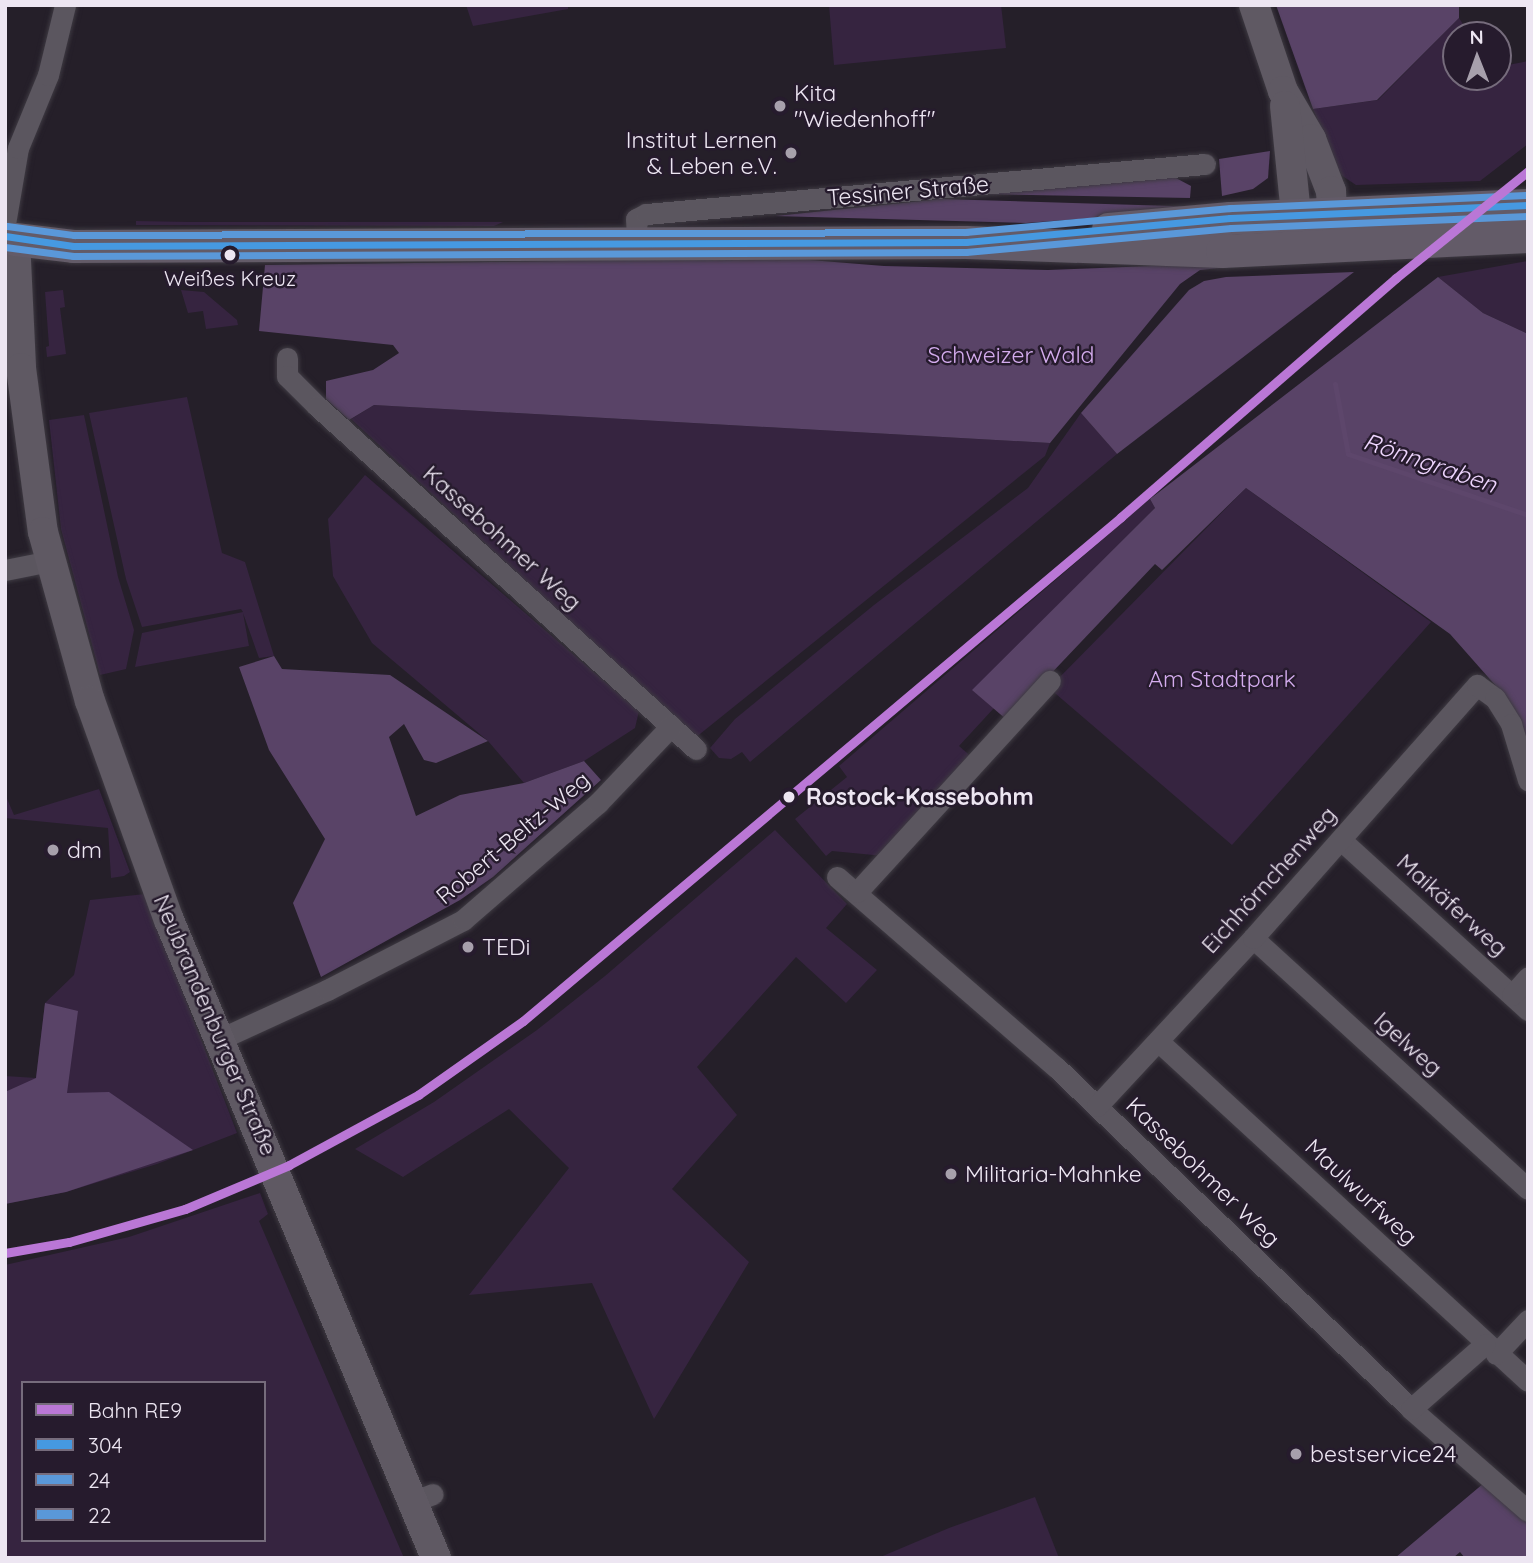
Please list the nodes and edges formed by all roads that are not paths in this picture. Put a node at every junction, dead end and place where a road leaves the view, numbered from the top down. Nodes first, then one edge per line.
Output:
1 (65, 5) edge
2 (1254, 5) edge
3 (1283, 92) junction
4 (1205, 164) dead end
5 (1528, 205) edge
6 (1332, 213) junction
7 (1296, 215) junction
8 (9, 233) edge
9 (1520, 237) edge
10 (966, 242) junction
11 (637, 244) junction
12 (1337, 246) junction
13 (1298, 248) junction
14 (287, 358) dead end
15 (50, 561) junction
16 (5, 570) edge
17 (1050, 681) dead end
18 (671, 726) junction
19 (696, 749) dead end
20 (1528, 780) edge
21 (1341, 840) junction
22 (837, 877) dead end
23 (857, 892) junction
24 (1253, 938) junction
25 (1528, 977) edge
26 (1512, 995) junction
27 (1528, 1010) edge
28 (220, 1039) junction
29 (1158, 1041) junction
30 (1097, 1106) junction
31 (1528, 1189) edge
32 (1528, 1320) edge
33 (1490, 1349) junction
34 (1528, 1381) edge
35 (1411, 1409) junction
36 (1528, 1511) edge
37 (436, 1558) edge

1 - 8 street
2 - 3 main road
3 - 6 main road
3 - 7 main road
4 - 11 street, Tessiner Straße
5 - 6 main road, Tessiner Straße
6 - 7 main road, Tessiner Straße
6 - 12 main road
7 - 10 main road, Tessiner Straße
7 - 13 main road
8 - 11 main road, Tessiner Straße
8 - 15 main road, Neubrandenburger Straße
9 - 12 main road, Tessiner Straße
10 - 11 main road, Tessiner Straße
10 - 13 main road, Tessiner Straße
12 - 13 main road, Tessiner Straße
14 - 18 street, Kassebohmer Weg
15 - 16 street
15 - 28 main road, Neubrandenburger Straße
17 - 23 street
18 - 19 street, Kassebohmer Weg
18 - 28 street, Robert-Beltz-Weg
20 - 21 street, Eichhörnchenweg
21 - 24 street, Eichhörnchenweg
21 - 26 street, Maikäferweg
22 - 23 street, Kassebohmer Weg
23 - 30 street, Kassebohmer Weg
24 - 29 street, Eichhörnchenweg
24 - 31 street, Igelweg
25 - 26 street
26 - 27 street, Maikäferweg
28 - 37 main road, Neubrandenburger Straße
29 - 30 street, Eichhörnchenweg
29 - 33 street, Maulwurfweg
30 - 35 street, Kassebohmer Weg
32 - 33 street
33 - 34 street, Maulwurfweg
33 - 35 street
35 - 36 street, Kassebohmer Weg

